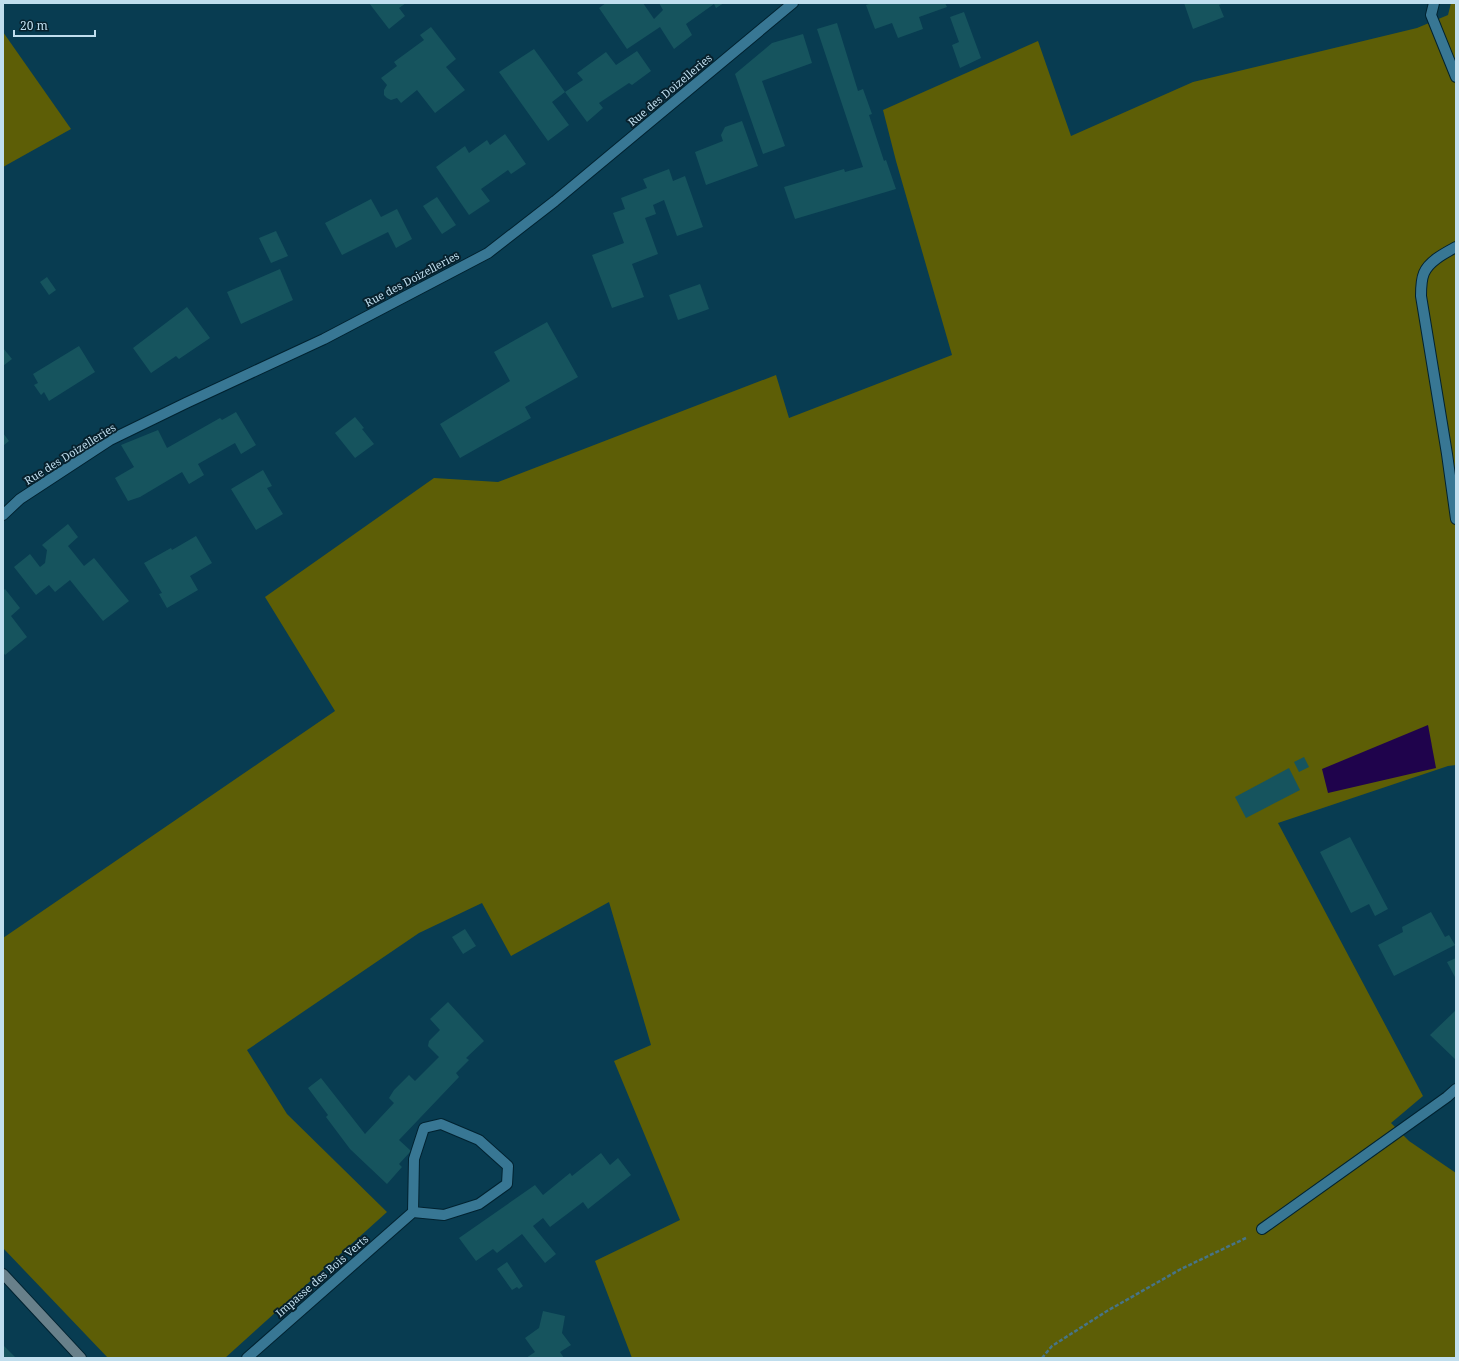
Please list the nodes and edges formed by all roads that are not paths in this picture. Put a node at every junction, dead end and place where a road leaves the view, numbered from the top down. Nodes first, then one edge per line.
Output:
1 (793, 3) edge
2 (1434, 3) edge
3 (1456, 77) edge
4 (1456, 247) edge
5 (3, 515) edge
6 (1456, 519) edge
7 (1456, 1089) edge
8 (413, 1212) junction
9 (1262, 1229) road end
10 (3, 1274) edge
11 (81, 1358) edge
12 (247, 1358) edge

1 - 5 street, Rue des Doizelleries
2 - 3 street
4 - 6 street
7 - 9 street
8 - 8 street
8 - 12 street, Impasse des Bois Verts
10 - 11 street

